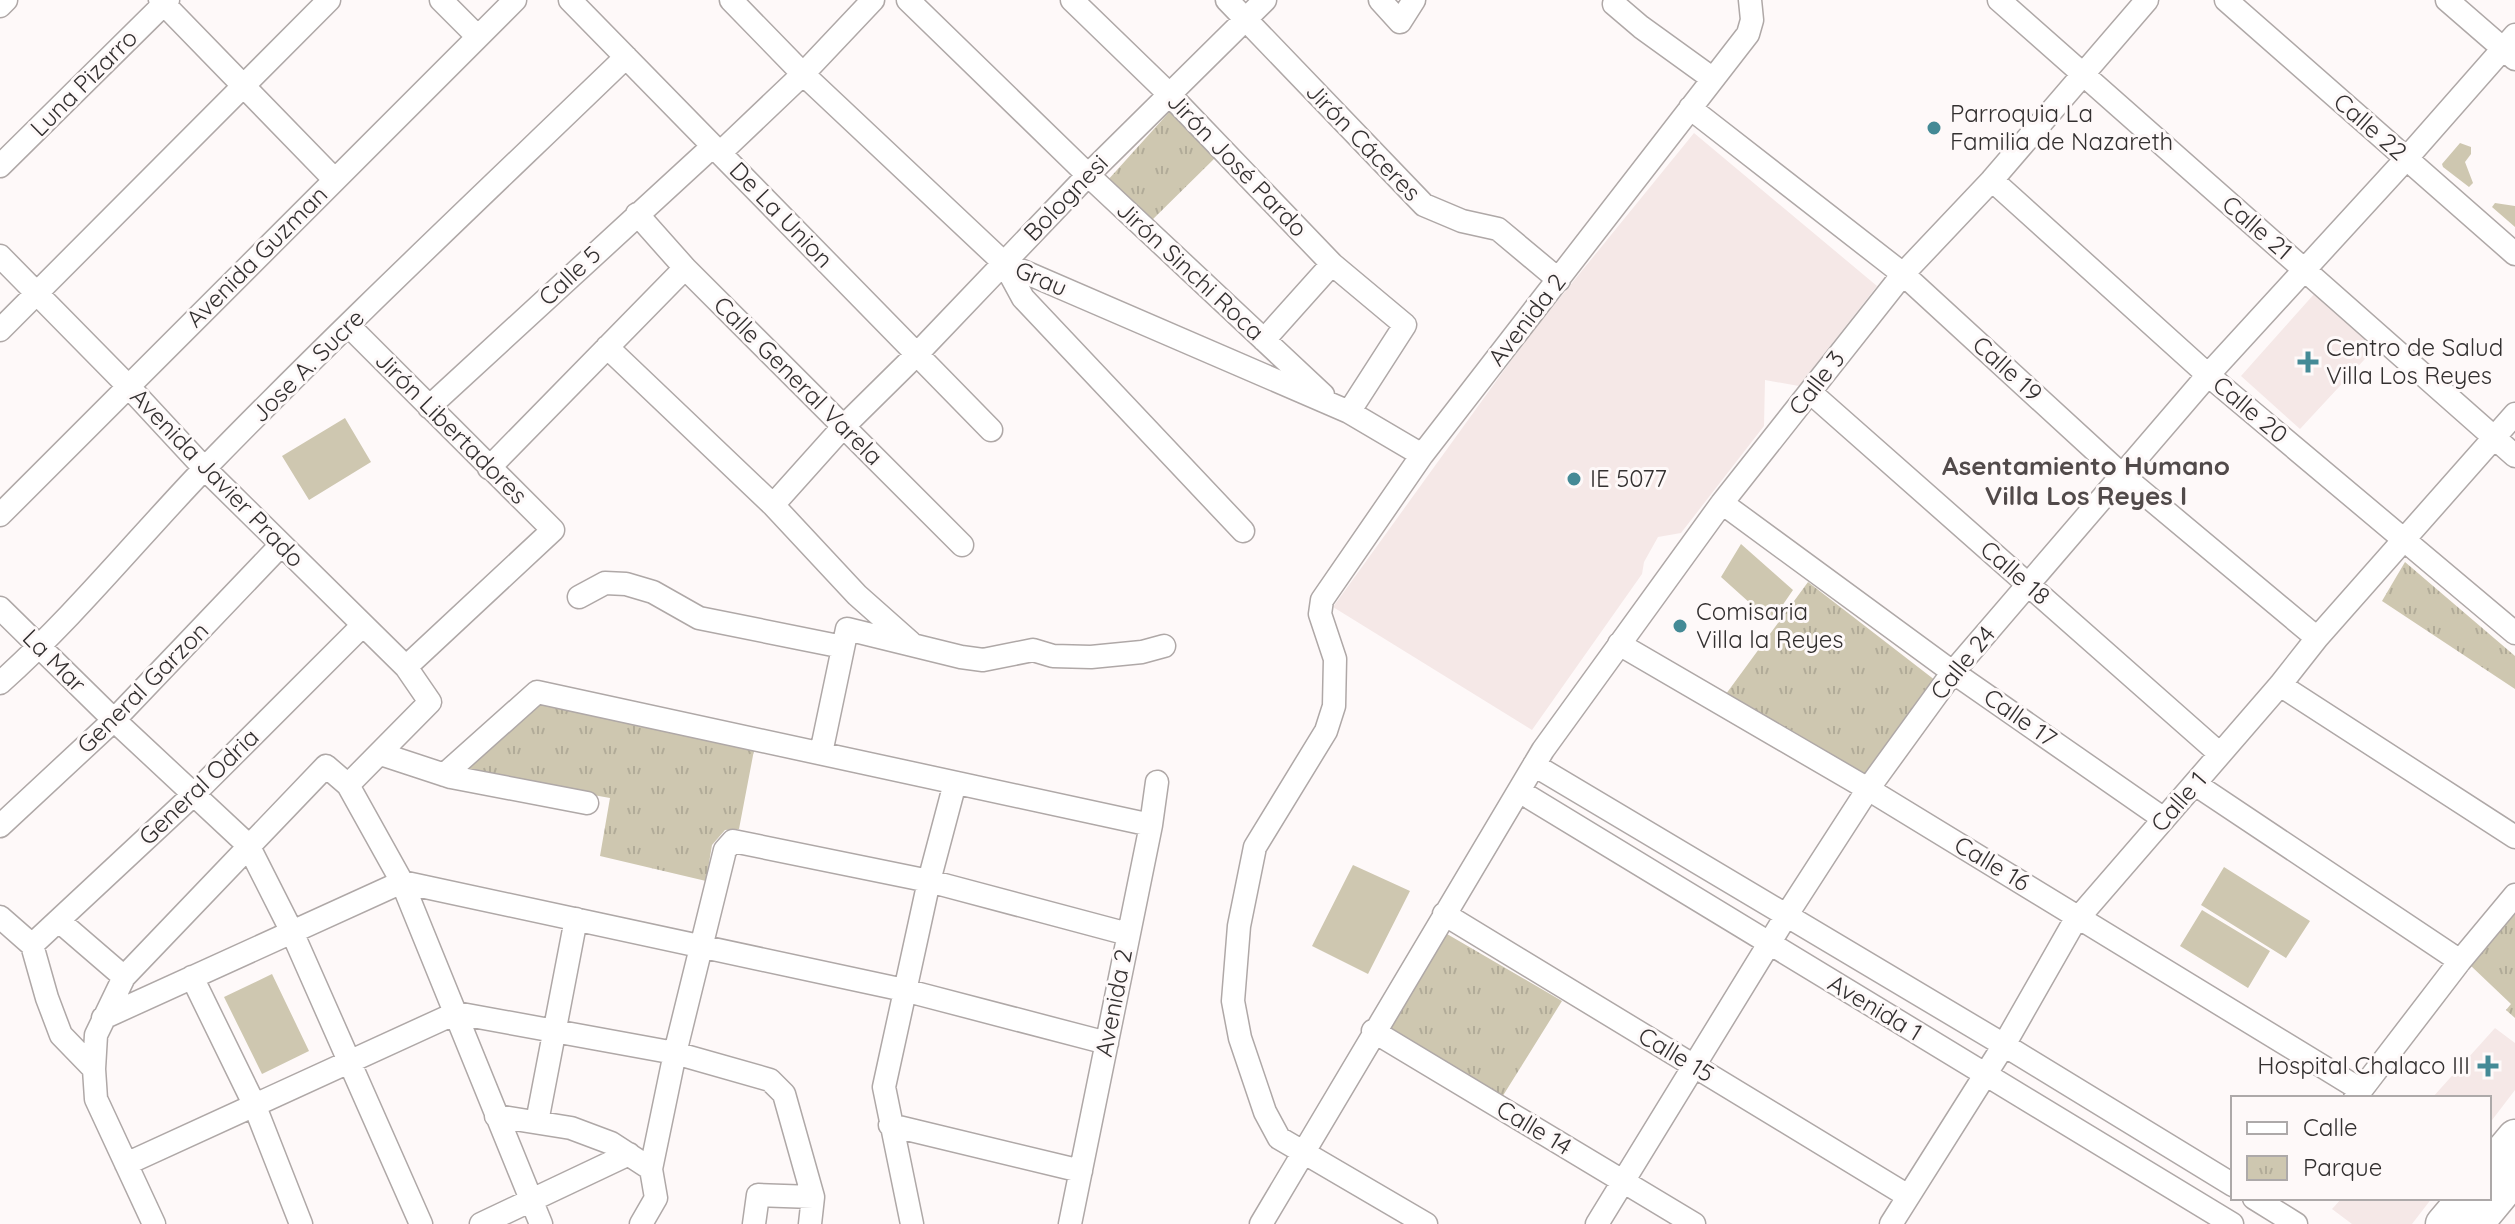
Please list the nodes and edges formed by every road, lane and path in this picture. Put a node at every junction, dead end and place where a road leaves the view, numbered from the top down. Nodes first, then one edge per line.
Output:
1 (6, 0) edge
2 (329, 0) edge
3 (441, 0) edge
4 (515, 0) edge
5 (570, 0) edge
6 (731, 0) edge
7 (873, 0) edge
8 (908, 0) edge
9 (1072, 0) edge
10 (1227, 0) edge
11 (1265, 0) edge
12 (1380, 0) edge
13 (1414, 0) edge
14 (1750, 0) edge
15 (1999, 0) edge
16 (2147, 0) edge
17 (2226, 0) edge
18 (2447, 0) edge
19 (164, 1) edge
20 (1614, 4) dead end
21 (0, 6) edge
22 (1246, 19) junction
23 (478, 37) junction
24 (2511, 47) edge
25 (626, 57) junction
26 (803, 74) junction
27 (2084, 75) junction
28 (1713, 79) junction
29 (244, 86) junction
30 (1168, 93) junction
31 (1690, 108) junction
32 (716, 149) junction
33 (2406, 159) junction
34 (0, 166) edge
35 (1088, 175) junction
36 (334, 179) junction
37 (1992, 180) junction
38 (637, 214) junction
39 (2515, 254) edge
40 (0, 256) edge
41 (1004, 263) junction
42 (1332, 264) junction
43 (685, 268) junction
44 (2304, 269) junction
45 (1903, 274) junction
46 (1559, 280) junction
47 (37, 293) junction
48 (348, 325) junction
49 (0, 330) edge
50 (1264, 340) junction
51 (607, 347) junction
52 (917, 354) junction
53 (2208, 375) junction
54 (128, 386) junction
55 (1810, 392) junction
56 (429, 407) junction
57 (1342, 409) junction
58 (2515, 414) edge
59 (843, 427) junction
60 (991, 430) dead end
61 (2495, 438) junction
62 (1422, 455) junction
63 (2515, 456) edge
64 (489, 468) junction
65 (205, 469) junction
66 (2122, 475) junction
67 (1722, 503) junction
68 (773, 505) junction
69 (0, 515) edge
70 (1243, 531) dead end
71 (2406, 540) junction
72 (281, 545) junction
73 (962, 545) dead end
74 (2028, 584) junction
75 (579, 597) dead end
76 (0, 608) edge
77 (363, 625) junction
78 (2515, 633) edge
79 (2317, 638) junction
80 (911, 643) junction
81 (1619, 644) junction
82 (1164, 646) dead end
83 (40, 647) junction
84 (843, 647) junction
85 (406, 667) junction
86 (1953, 672) junction
87 (0, 683) edge
88 (2280, 685) junction
89 (114, 720) junction
90 (821, 753) junction
91 (381, 754) junction
92 (2220, 754) junction
93 (1534, 765) junction
94 (444, 775) junction
95 (1157, 782) dead end
96 (955, 783) junction
97 (2195, 784) junction
98 (348, 785) junction
99 (1868, 789) junction
100 (1519, 791) junction
101 (193, 795) junction
102 (587, 803) dead end
103 (2164, 819) junction
104 (1151, 825) junction
105 (0, 826) edge
106 (2515, 837) edge
107 (248, 845) junction
108 (929, 881) junction
109 (402, 882) junction
110 (2515, 895) edge
111 (1444, 914) junction
112 (1786, 916) junction
113 (0, 917) edge
114 (2079, 918) junction
115 (576, 919) junction
116 (59, 921) junction
117 (292, 932) junction
118 (1128, 934) junction
119 (1769, 943) junction
120 (32, 945) junction
121 (703, 946) junction
122 (2460, 961) junction
123 (124, 977) junction
124 (192, 977) junction
125 (904, 990) junction
126 (456, 1013) junction
127 (103, 1018) junction
128 (555, 1031) junction
129 (1373, 1031) junction
130 (1107, 1043) junction
131 (2004, 1045) junction
132 (675, 1053) junction
133 (348, 1062) junction
134 (1694, 1066) junction
135 (94, 1069) junction
136 (1985, 1075) junction
137 (2358, 1094) edge
138 (254, 1104) junction
139 (496, 1116) junction
140 (537, 1122) junction
141 (890, 1125) junction
142 (2515, 1137) edge
143 (1302, 1153) junction
144 (629, 1154) junction
145 (126, 1164) junction
146 (2491, 1166) edge
147 (651, 1169) junction
148 (2515, 1177) edge
149 (1622, 1180) junction
150 (1079, 1182) junction
151 (2231, 1184) edge
152 (1908, 1196) junction
153 (813, 1197) junction
154 (2463, 1200) edge
155 (532, 1201) junction
156 (2268, 1207) edge
157 (154, 1224) edge
158 (301, 1224) edge
159 (421, 1224) edge
160 (481, 1224) edge
161 (541, 1224) edge
162 (641, 1224) edge
163 (754, 1224) edge
164 (810, 1224) edge
165 (912, 1224) edge
166 (1070, 1224) edge
167 (1079, 1224) edge
168 (1261, 1224) edge
169 (1426, 1224) edge
170 (1597, 1224) edge
171 (1694, 1224) edge
172 (1891, 1224) edge
173 (2232, 1224) edge
174 (2296, 1224) edge
175 (2443, 1224) edge
176 (2476, 1224) edge

1 - 21 street
2 - 29 street
3 - 23 street
4 - 23 street, Avenida Guzman
5 - 25 street, De La Union
6 - 26 street, Grau
7 - 26 street, Calle 5
8 - 35 street, Jirón Sinchi Roca
9 - 30 street, Jirón José Pardo
10 - 22 street, Jirón Cáceres
11 - 22 street, Bolognesi
12 - 13 street
14 - 28 street, Avenida 2
15 - 27 street, Calle 21
16 - 27 street, Calle 3
17 - 33 street, Calle 22
18 - 24 street
19 - 29 street
19 - 34 street, Luna Pizarro
20 - 28 street
22 - 30 street, Bolognesi
22 - 46 street, Jirón Cáceres
23 - 36 street, Avenida Guzman
24 - 33 street, Calle 24
25 - 32 street, De La Union
25 - 48 street, Jose A. Sucre
26 - 32 street, Calle 5
26 - 41 street, Grau
27 - 37 street, Calle 3
27 - 44 street, Calle 21
28 - 31 street, Avenida 2
29 - 36 street
29 - 47 street
30 - 35 street, Bolognesi
30 - 42 street, Jirón José Pardo
31 - 45 street, Calle 19
31 - 46 street, Avenida 2
32 - 38 street, Calle 5
32 - 52 street, De La Union
33 - 39 street, Calle 22
33 - 44 street, Calle 24
35 - 41 street, Bolognesi
35 - 50 street, Jirón Sinchi Roca
36 - 54 street, Avenida Guzman
37 - 45 street, Calle 3
37 - 53 street, Calle 20
38 - 43 street, Calle General Varela
38 - 56 street, Calle 5
40 - 47 street, Avenida Javier Prado
41 - 52 street, Bolognesi
41 - 57 street, Grau
41 - 70 street
42 - 50 street
42 - 57 street, Jirón José Pardo
43 - 51 street
43 - 59 street, Calle General Varela
44 - 53 street, Calle 24
44 - 61 street, Calle 21
45 - 55 street, Calle 3
45 - 66 street, Calle 19
46 - 62 street, Avenida 2
47 - 49 street
47 - 54 street, Avenida Javier Prado
48 - 56 street, Jirón Libertadores
48 - 65 street, Jose A. Sucre
50 - 57 street, Jirón Sinchi Roca
51 - 64 street
51 - 68 street
52 - 59 street, Bolognesi
52 - 60 street, De La Union
53 - 66 street, Calle 24
53 - 71 street, Calle 20
54 - 65 street, Avenida Javier Prado
54 - 69 street, Avenida Guzman
55 - 67 street, Calle 3
55 - 74 street, Calle 18
56 - 64 street, Jirón Libertadores
57 - 62 street, Grau
58 - 61 street, Calle 1
59 - 68 street, Bolognesi
59 - 73 street, Calle General Varela
61 - 63 street, Calle 21
61 - 71 street, Calle 1
62 - 143 street, Avenida 2
64 - 85 street, Jirón Libertadores
65 - 72 street, Avenida Javier Prado
65 - 83 street, Jose A. Sucre
66 - 74 street, Calle 24
66 - 79 street, Calle 19
67 - 81 street, Calle 3
67 - 86 street, Calle 17
68 - 80 street
71 - 78 street, Calle 20
71 - 79 street, Calle 1
72 - 77 street, Avenida Javier Prado
72 - 89 street, General Garzon
74 - 86 street, Calle 24
74 - 92 street, Calle 18
75 - 84 street
76 - 83 street, La Mar
77 - 85 street, Avenida Javier Prado
77 - 101 street, General Odria
79 - 88 street, Calle 1
80 - 82 street
80 - 84 street
81 - 93 street, Calle 3
81 - 99 street, Calle 16
83 - 87 street, Jose A. Sucre
83 - 89 street, La Mar
84 - 90 street
85 - 91 street, Avenida Javier Prado
86 - 99 street, Calle 24
86 - 103 street, Calle 17
88 - 92 street, Calle 1
88 - 106 street
89 - 101 street, La Mar
89 - 105 street, General Garzon
90 - 94 street
90 - 96 street
91 - 94 street
91 - 98 street
92 - 97 street, Calle 1
93 - 100 street, Calle 3
93 - 112 street, Avenida 1
94 - 102 street
95 - 104 street, Avenida 2
96 - 104 street
96 - 108 street
97 - 103 street, Calle 1
97 - 122 street
98 - 107 street
98 - 109 street
99 - 112 street, Calle 24
99 - 114 street, Calle 16
100 - 111 street, Calle 3
100 - 119 street, Avenida 1
101 - 107 street, La Mar
101 - 116 street, General Odria
103 - 114 street, Calle 1
104 - 118 street, Avenida 2
107 - 117 street
107 - 123 street
108 - 118 street
108 - 121 street
108 - 125 street
109 - 115 street
109 - 117 street
109 - 126 street
110 - 122 street
111 - 129 street, Calle 3
111 - 134 street, Calle 15
112 - 119 street, Calle 24
112 - 131 street, Avenida 1
113 - 120 street
114 - 131 street, Calle 1
114 - 137 street, Calle 16
115 - 121 street
115 - 128 street
116 - 120 street, General Odria
116 - 123 street
117 - 124 street
117 - 133 street
118 - 130 street, Avenida 2
119 - 134 street, Calle 24
119 - 136 street, Avenida 1
120 - 135 street
121 - 125 street
121 - 132 street
122 - 137 street
123 - 127 street
124 - 127 street
124 - 138 street
125 - 130 street
125 - 141 street
126 - 128 street
126 - 133 street
126 - 139 street
127 - 135 street
128 - 132 street
128 - 140 street
129 - 143 street, Calle 3
129 - 149 street, Calle 14
130 - 150 street, Avenida 2
131 - 136 street, Calle 1
131 - 151 street, Avenida 1
132 - 147 street
132 - 153 street
133 - 138 street
133 - 159 street
134 - 149 street, Calle 24
134 - 152 street, Calle 15
135 - 145 street
136 - 152 street, Calle 1
136 - 173 street, Avenida 1
138 - 145 street
138 - 158 street
139 - 140 street
139 - 155 street
140 - 144 street
141 - 150 street
141 - 165 street
142 - 146 highway
143 - 168 street, Calle 3
143 - 169 street
144 - 147 street
144 - 155 street
145 - 157 street
147 - 162 street
148 - 176 highway
149 - 170 street, Calle 24
149 - 171 street, Calle 14
150 - 166 street, Avenida 2
150 - 167 street
152 - 172 street, Calle 1
153 - 163 street
153 - 164 street
154 - 175 highway
155 - 160 street
155 - 161 street
156 - 174 street

